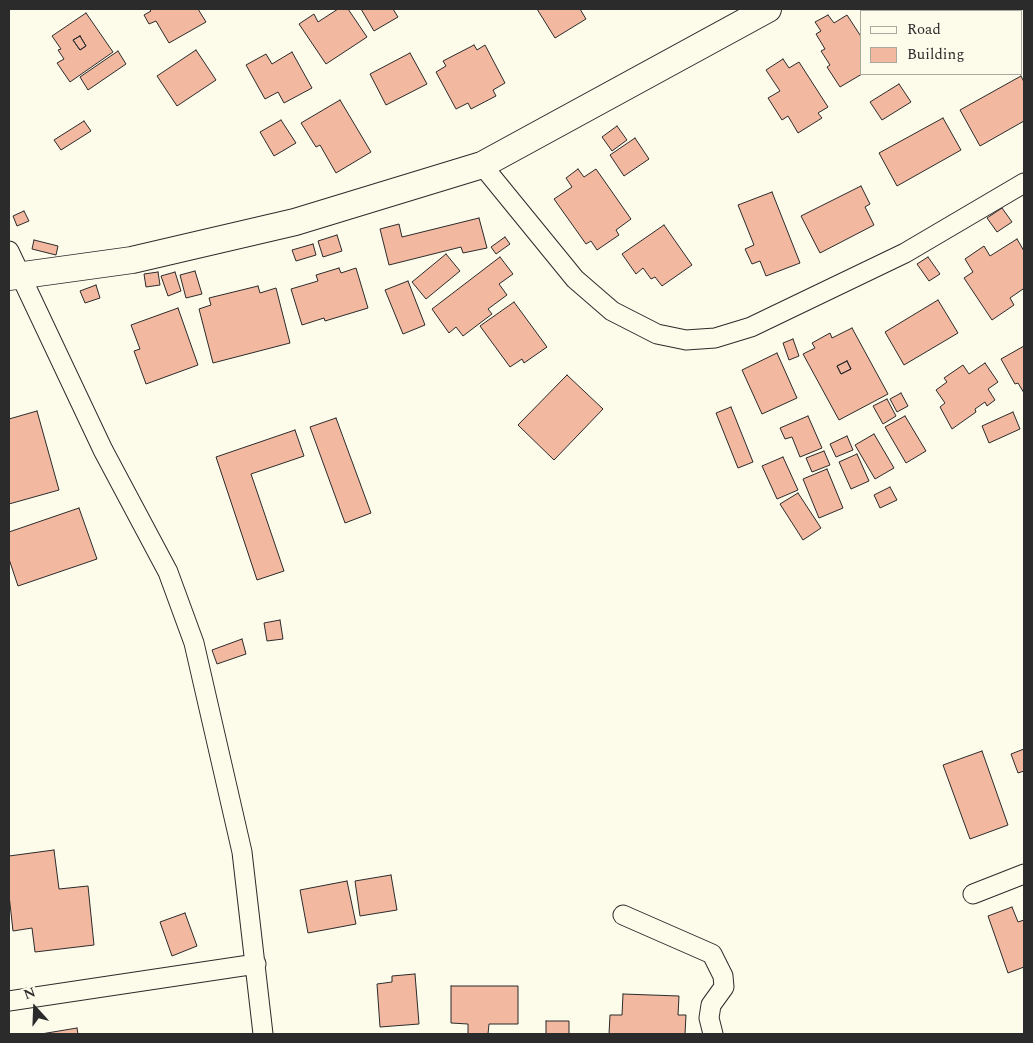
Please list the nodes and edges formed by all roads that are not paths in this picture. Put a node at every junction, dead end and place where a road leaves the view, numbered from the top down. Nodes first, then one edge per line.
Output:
1 (759, 11) edge
2 (482, 165) junction
3 (1024, 185) edge
4 (9, 251) edge
5 (14, 276) edge
6 (1024, 874) edge
7 (973, 894) dead end
8 (623, 915) dead end
9 (256, 964) junction
10 (9, 1001) edge
11 (263, 1034) edge
12 (713, 1034) edge

1 - 2 street
2 - 3 street
2 - 5 street
4 - 5 street
5 - 9 street
6 - 7 street
8 - 12 street
9 - 10 street
9 - 11 street

